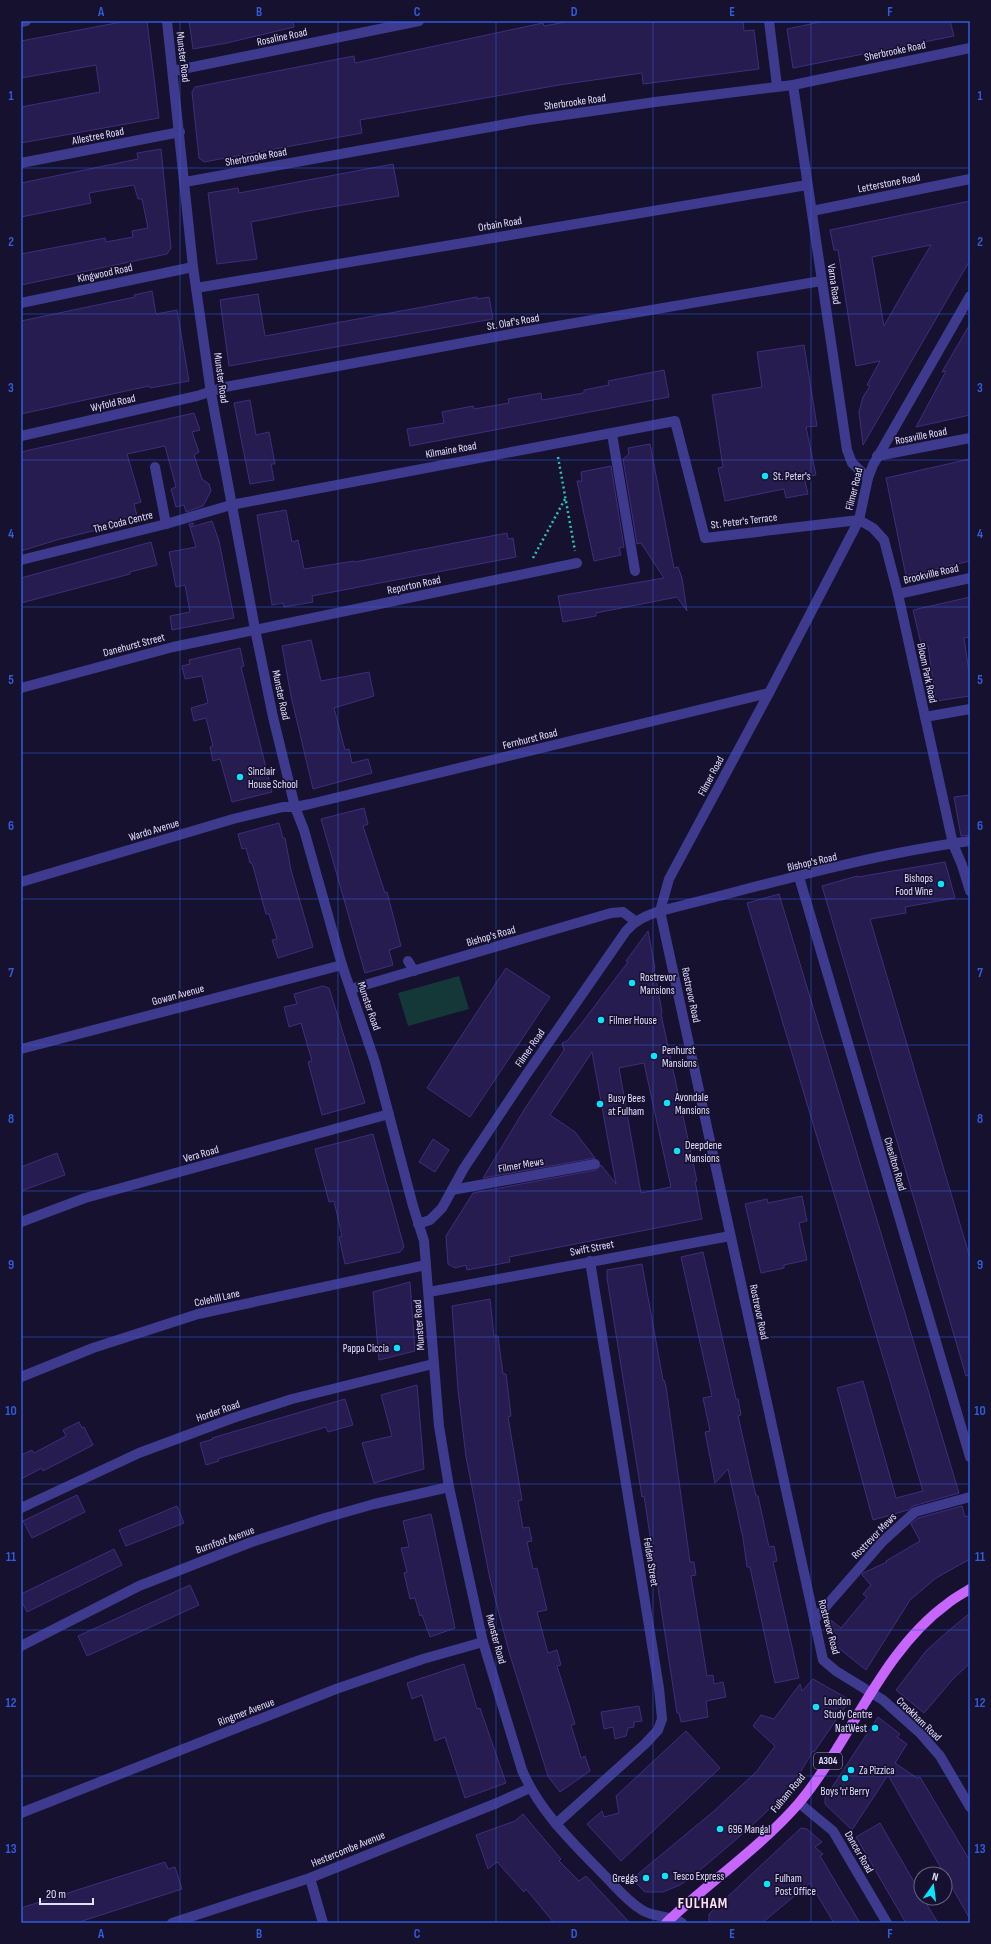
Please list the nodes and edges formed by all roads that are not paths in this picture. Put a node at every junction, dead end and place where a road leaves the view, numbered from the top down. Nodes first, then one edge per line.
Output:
1 (26, 21) edge
2 (167, 21) edge
3 (419, 21) edge
4 (768, 21) edge
5 (21, 22) edge
6 (970, 48) edge
7 (173, 72) junction
8 (793, 85) junction
9 (777, 86) junction
10 (180, 132) junction
11 (21, 164) edge
12 (970, 179) edge
13 (185, 182) junction
14 (807, 185) junction
15 (812, 211) junction
16 (193, 267) junction
17 (821, 281) junction
18 (196, 288) junction
19 (970, 296) edge
20 (21, 303) edge
21 (211, 392) junction
22 (675, 421) joint
23 (612, 434) junction
24 (21, 436) edge
25 (970, 438) edge
26 (877, 456) junction
27 (154, 467) dead end
28 (868, 478) junction
29 (231, 505) junction
30 (859, 520) junction
31 (166, 524) junction
32 (21, 560) edge
33 (577, 563) road end
34 (635, 571) dead end
35 (970, 578) edge
36 (898, 594) junction
37 (255, 629) junction
38 (21, 688) edge
39 (769, 693) junction
40 (970, 709) edge
41 (925, 717) junction
42 (295, 807) junction
43 (970, 841) edge
44 (953, 844) junction
45 (799, 877) junction
46 (21, 882) edge
47 (970, 891) edge
48 (660, 911) junction
49 (635, 921) junction
50 (408, 961) dead end
51 (342, 965) junction
52 (414, 971) junction
53 (351, 989) junction
54 (21, 1049) edge
55 (389, 1114) junction
56 (595, 1164) dead end
57 (452, 1190) junction
58 (21, 1222) edge
59 (418, 1224) junction
60 (730, 1236) junction
61 (590, 1260) junction
62 (426, 1265) junction
63 (429, 1292) junction
64 (433, 1364) junction
65 (21, 1377) edge
66 (970, 1457) edge
67 (449, 1487) junction
68 (970, 1498) edge
69 (21, 1508) edge
70 (970, 1589) edge
71 (814, 1620) junction
72 (483, 1642) junction
73 (21, 1646) edge
74 (871, 1694) junction
75 (530, 1788) junction
76 (799, 1803) junction
77 (970, 1808) edge
78 (21, 1813) edge
79 (556, 1824) junction
80 (310, 1878) junction
81 (668, 1921) edge
82 (172, 1923) edge
83 (323, 1923) edge
84 (682, 1923) edge
85 (887, 1923) edge

1 - 5 street
2 - 7 street, Munster Road
3 - 7 street, Rosaline Road
4 - 9 street
6 - 8 street, Sherbrooke Road
7 - 10 street, Munster Road
8 - 9 street, Sherbrooke Road
8 - 14 street, Varna Road
9 - 13 street, Sherbrooke Road
10 - 11 street, Allestree Road
10 - 13 street, Munster Road
12 - 15 street, Letterstone Road
13 - 16 street, Munster Road
14 - 15 street, Varna Road
14 - 18 street, Orbain Road
15 - 17 street, Varna Road
16 - 18 street, Munster Road
16 - 20 street, Kingwood Road
17 - 21 street, St. Olaf's Road
17 - 28 street, Varna Road
18 - 21 street, Munster Road
19 - 26 street, Filmer Road
21 - 24 street, Wyfold Road
21 - 29 street, Munster Road
22 - 23 street, Kilmaine Road
22 - 30 street, St. Peter's Terrace
23 - 29 street, Kilmaine Road
23 - 34 street
25 - 26 street, Rosaville Road
26 - 28 street, Filmer Road
27 - 31 street
28 - 30 street, Filmer Road
29 - 31 street, The Coda Centre
29 - 37 street, Munster Road
30 - 36 street, Bloom Park Road
30 - 39 street, Filmer Road
31 - 32 street, The Coda Centre
33 - 37 street, Reporton Road
35 - 36 street, Brookville Road
36 - 41 street, Bloom Park Road
37 - 38 street, Danehurst Street
37 - 42 street, Munster Road
39 - 42 street, Fernhurst Road
39 - 48 street, Filmer Road
40 - 41 street
41 - 44 street, Bloom Park Road
42 - 46 street, Wardo Avenue
42 - 51 street, Munster Road
43 - 44 street, Bishop's Road
44 - 45 street, Bishop's Road
44 - 47 street, Bloom Park Road
45 - 48 street, Bishop's Road
45 - 66 street, Chesilton Road
48 - 49 street, Filmer Road
48 - 60 street, Rostrevor Road
49 - 52 street, Bishop's Road
49 - 57 street, Filmer Road
50 - 52 street
51 - 53 street, Munster Road
51 - 54 street, Gowan Avenue
52 - 53 street, Bishop's Road
53 - 55 street, Munster Road
55 - 58 street, Vera Road
55 - 59 street, Munster Road
56 - 57 street, Filmer Mews
57 - 59 street, Filmer Road
59 - 62 street, Munster Road
60 - 61 street, Swift Street
60 - 71 street, Rostrevor Road
61 - 63 street, Swift Street
61 - 79 street, Felden Street
62 - 63 street, Munster Road
62 - 65 street, Colehill Lane
63 - 64 street, Munster Road
64 - 67 street, Munster Road
64 - 69 street, Horder Road
67 - 72 street, Munster Road
67 - 73 street, Burnfoot Avenue
68 - 71 street, Rostrevor Mews
70 - 74 main road, Fulham Road / A304
71 - 74 street, Rostrevor Road
72 - 75 street, Munster Road
72 - 78 street, Ringmer Avenue
74 - 76 main road, Fulham Road / A304
74 - 77 street, Crookham Road
75 - 79 street, Munster Road
75 - 80 street, Hestercombe Avenue
76 - 81 main road, Fulham Road / A304
76 - 85 street, Dancer Road
79 - 81 street, Munster Road
80 - 82 street, Hestercombe Avenue
80 - 83 street
81 - 84 street, Munster Road

